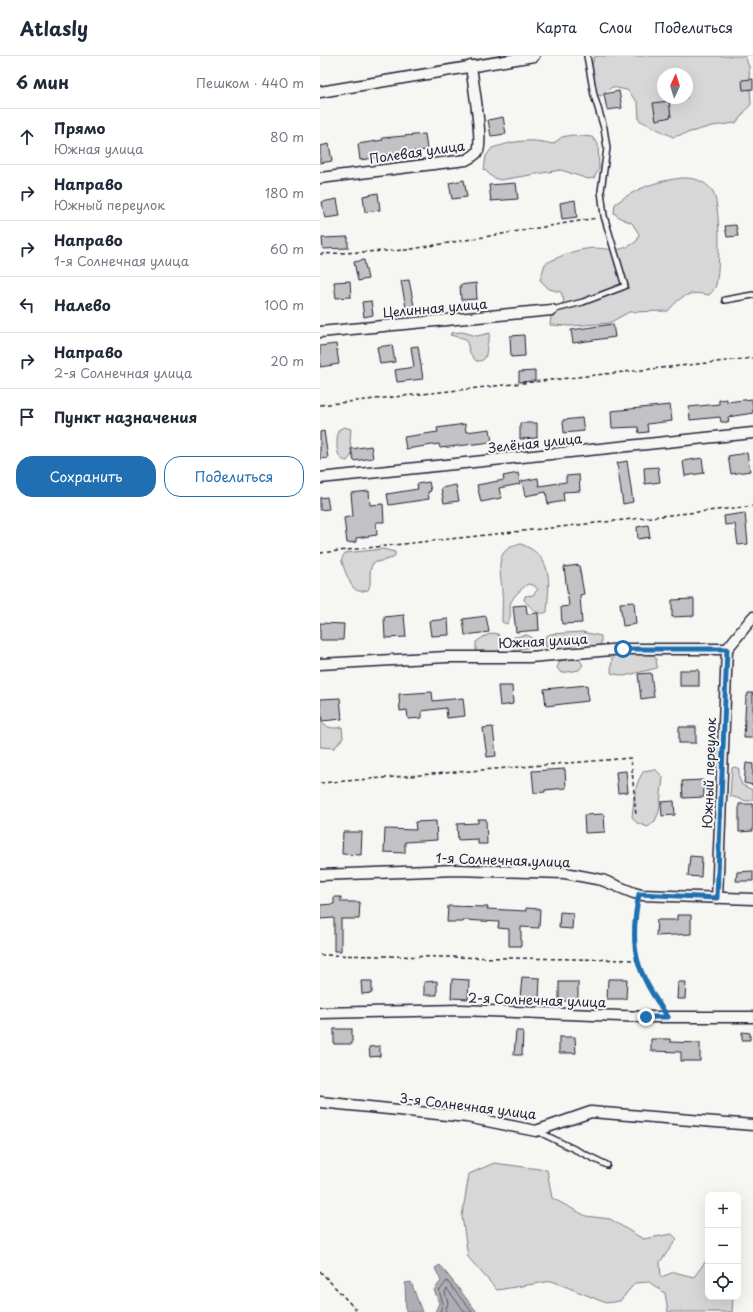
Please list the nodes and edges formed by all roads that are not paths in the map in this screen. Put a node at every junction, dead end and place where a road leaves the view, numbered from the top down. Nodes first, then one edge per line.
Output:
1 (534, 56) edge
2 (588, 56) edge
3 (471, 66) junction
4 (320, 92) edge
5 (320, 178) edge
6 (753, 295) edge
7 (725, 300) dead end
8 (552, 310) joint
9 (320, 332) edge
10 (753, 433) edge
11 (320, 478) edge
12 (753, 617) edge
13 (727, 649) junction
14 (320, 664) edge
15 (320, 875) edge
16 (717, 898) junction
17 (753, 899) edge
18 (320, 1013) edge
19 (753, 1017) edge
20 (320, 1102) edge
21 (753, 1125) edge
22 (536, 1131) junction
23 (607, 1165) dead end

1 - 3 street
2 - 8 lane
3 - 4 street
3 - 5 street, Полевая улица
6 - 7 lane
8 - 9 street, Целинная улица
10 - 11 street, Зелёная улица
12 - 13 street
13 - 14 street, Южная улица
13 - 16 street, Южный переулок
15 - 16 street, 1-я Солнечная улица
16 - 17 street, 1-я Солнечная улица
18 - 19 street, 2-я Солнечная улица
20 - 22 street, 3-я Солнечная улица
21 - 22 street, 3-я Солнечная улица
22 - 23 lane

